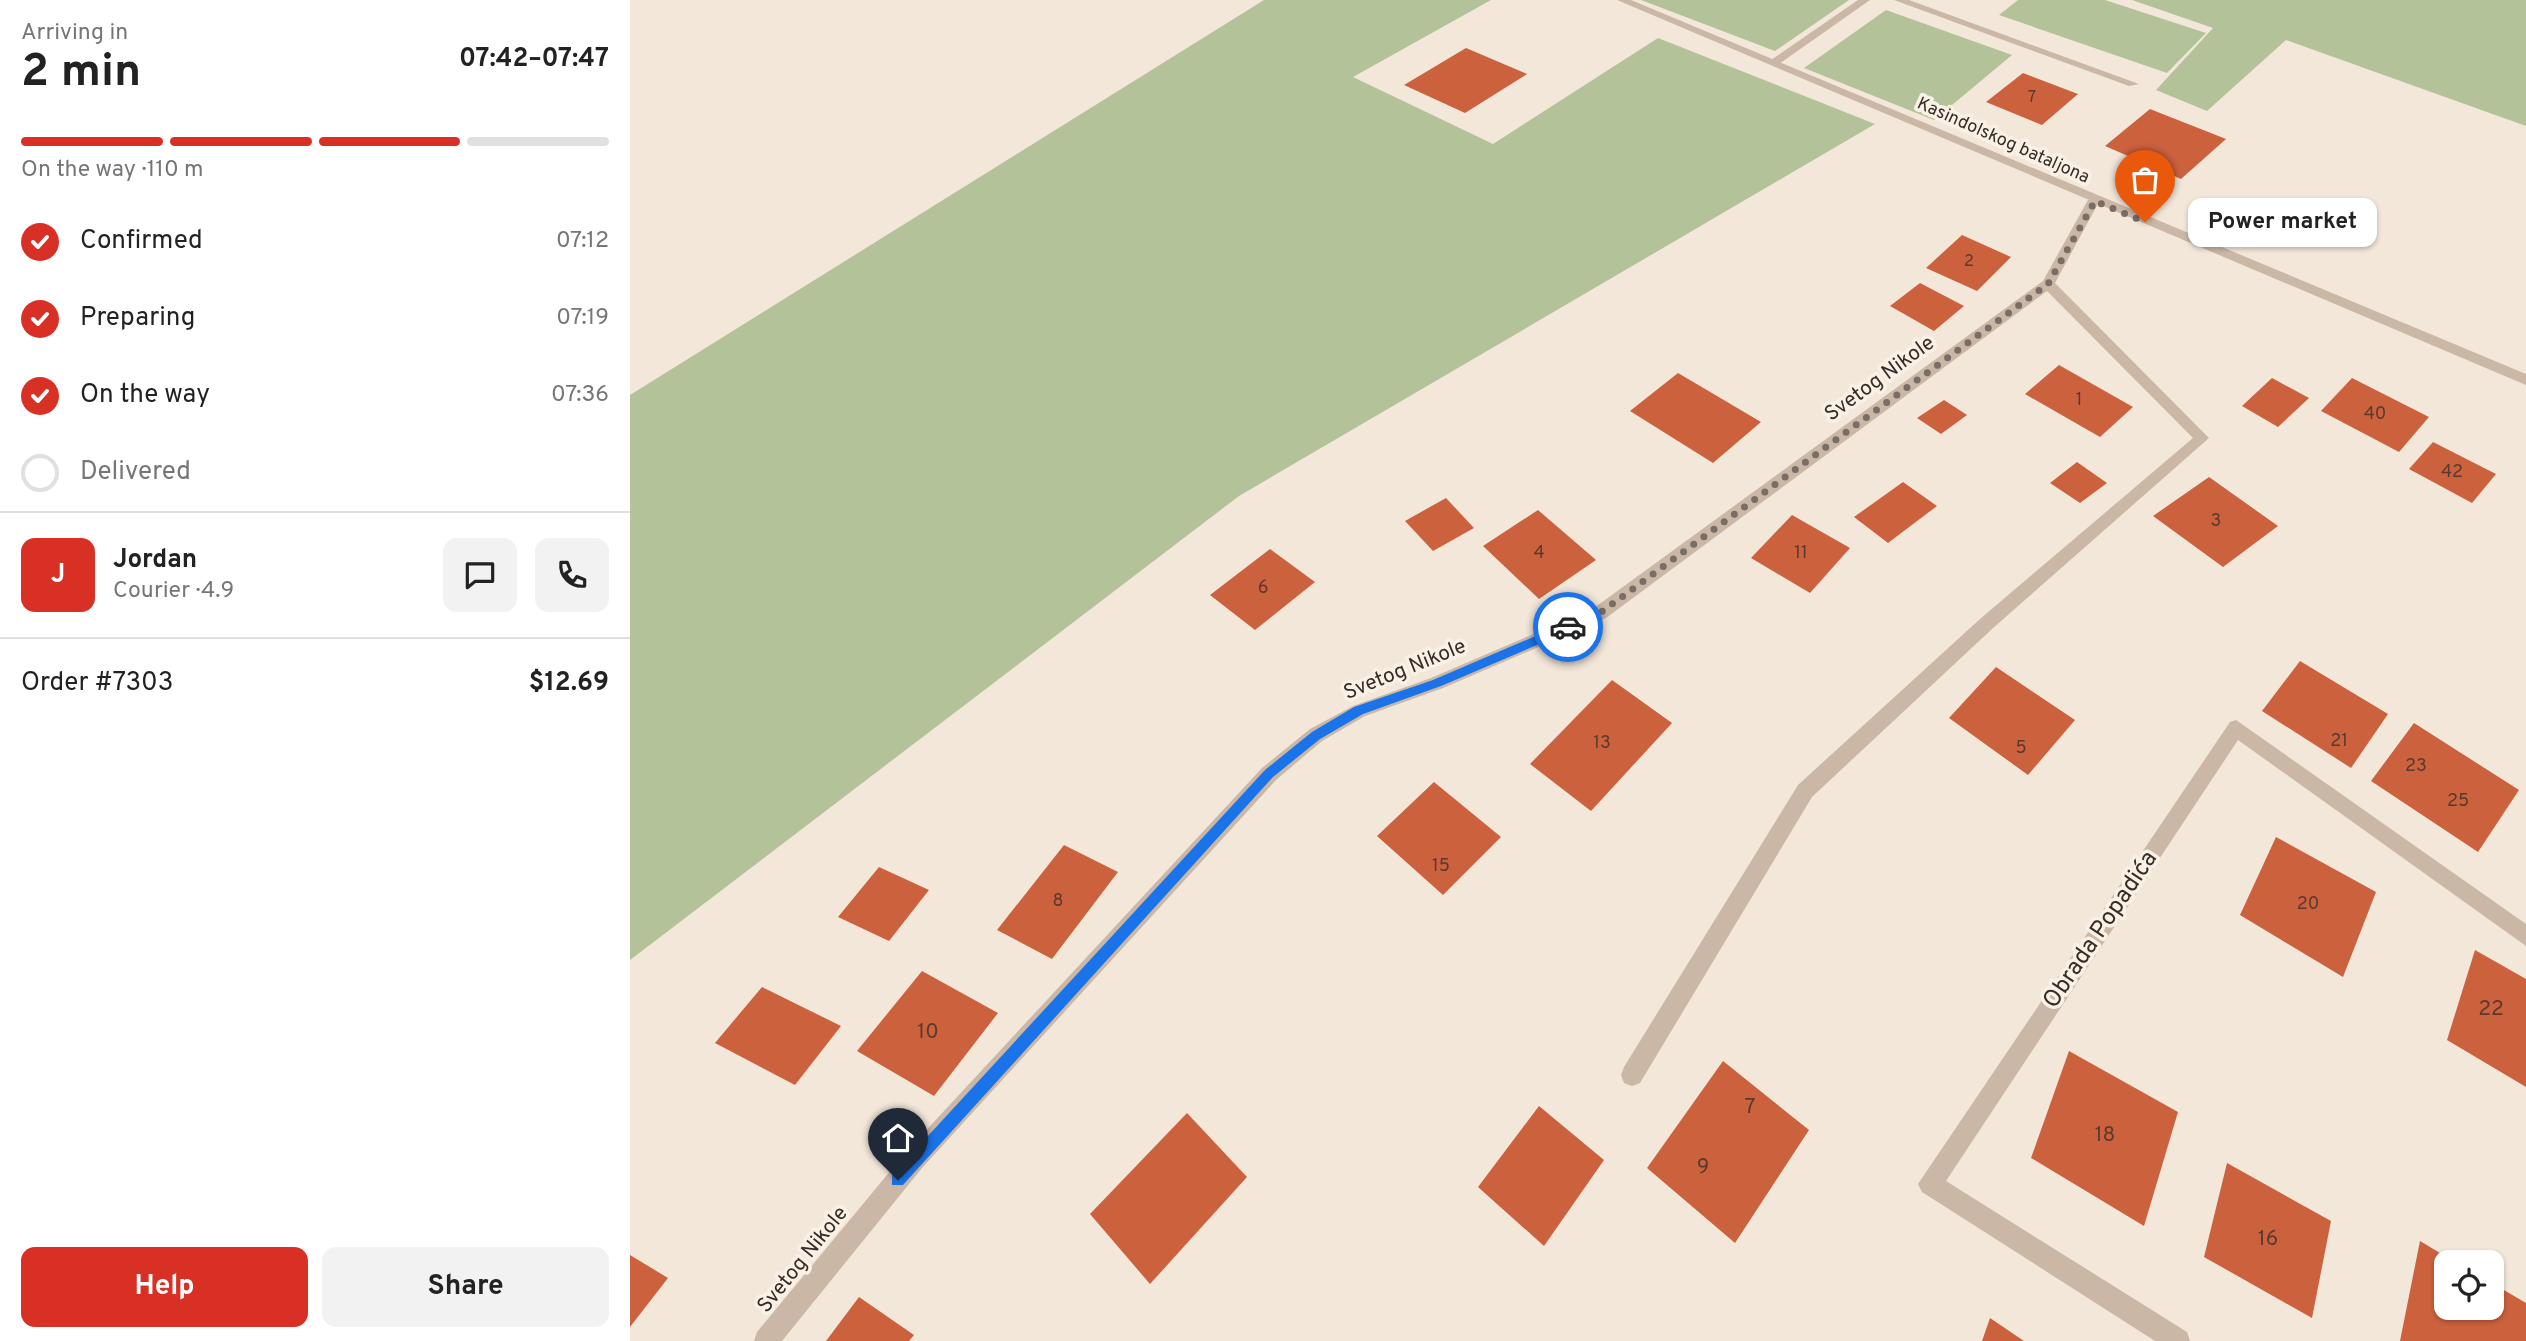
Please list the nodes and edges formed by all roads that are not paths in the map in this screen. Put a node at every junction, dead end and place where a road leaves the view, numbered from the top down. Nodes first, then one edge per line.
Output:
1 (1622, 0) edge
2 (1865, 0) edge
3 (1899, 0) edge
4 (1775, 62) junction
5 (2133, 84) dead end
6 (2095, 201) junction
7 (2048, 284) junction
8 (2526, 380) edge
9 (2526, 936) edge
10 (1632, 1075) dead end
11 (765, 1341) edge
12 (2178, 1341) edge

1 - 4 street, Kasindolskog bataljona
2 - 4 street
3 - 5 street
4 - 6 street, Kasindolskog bataljona
6 - 7 street, Svetog Nikole
6 - 8 street, Kasindolskog bataljona
7 - 10 street
7 - 11 street, Svetog Nikole
9 - 12 street, Obrada Popadića

